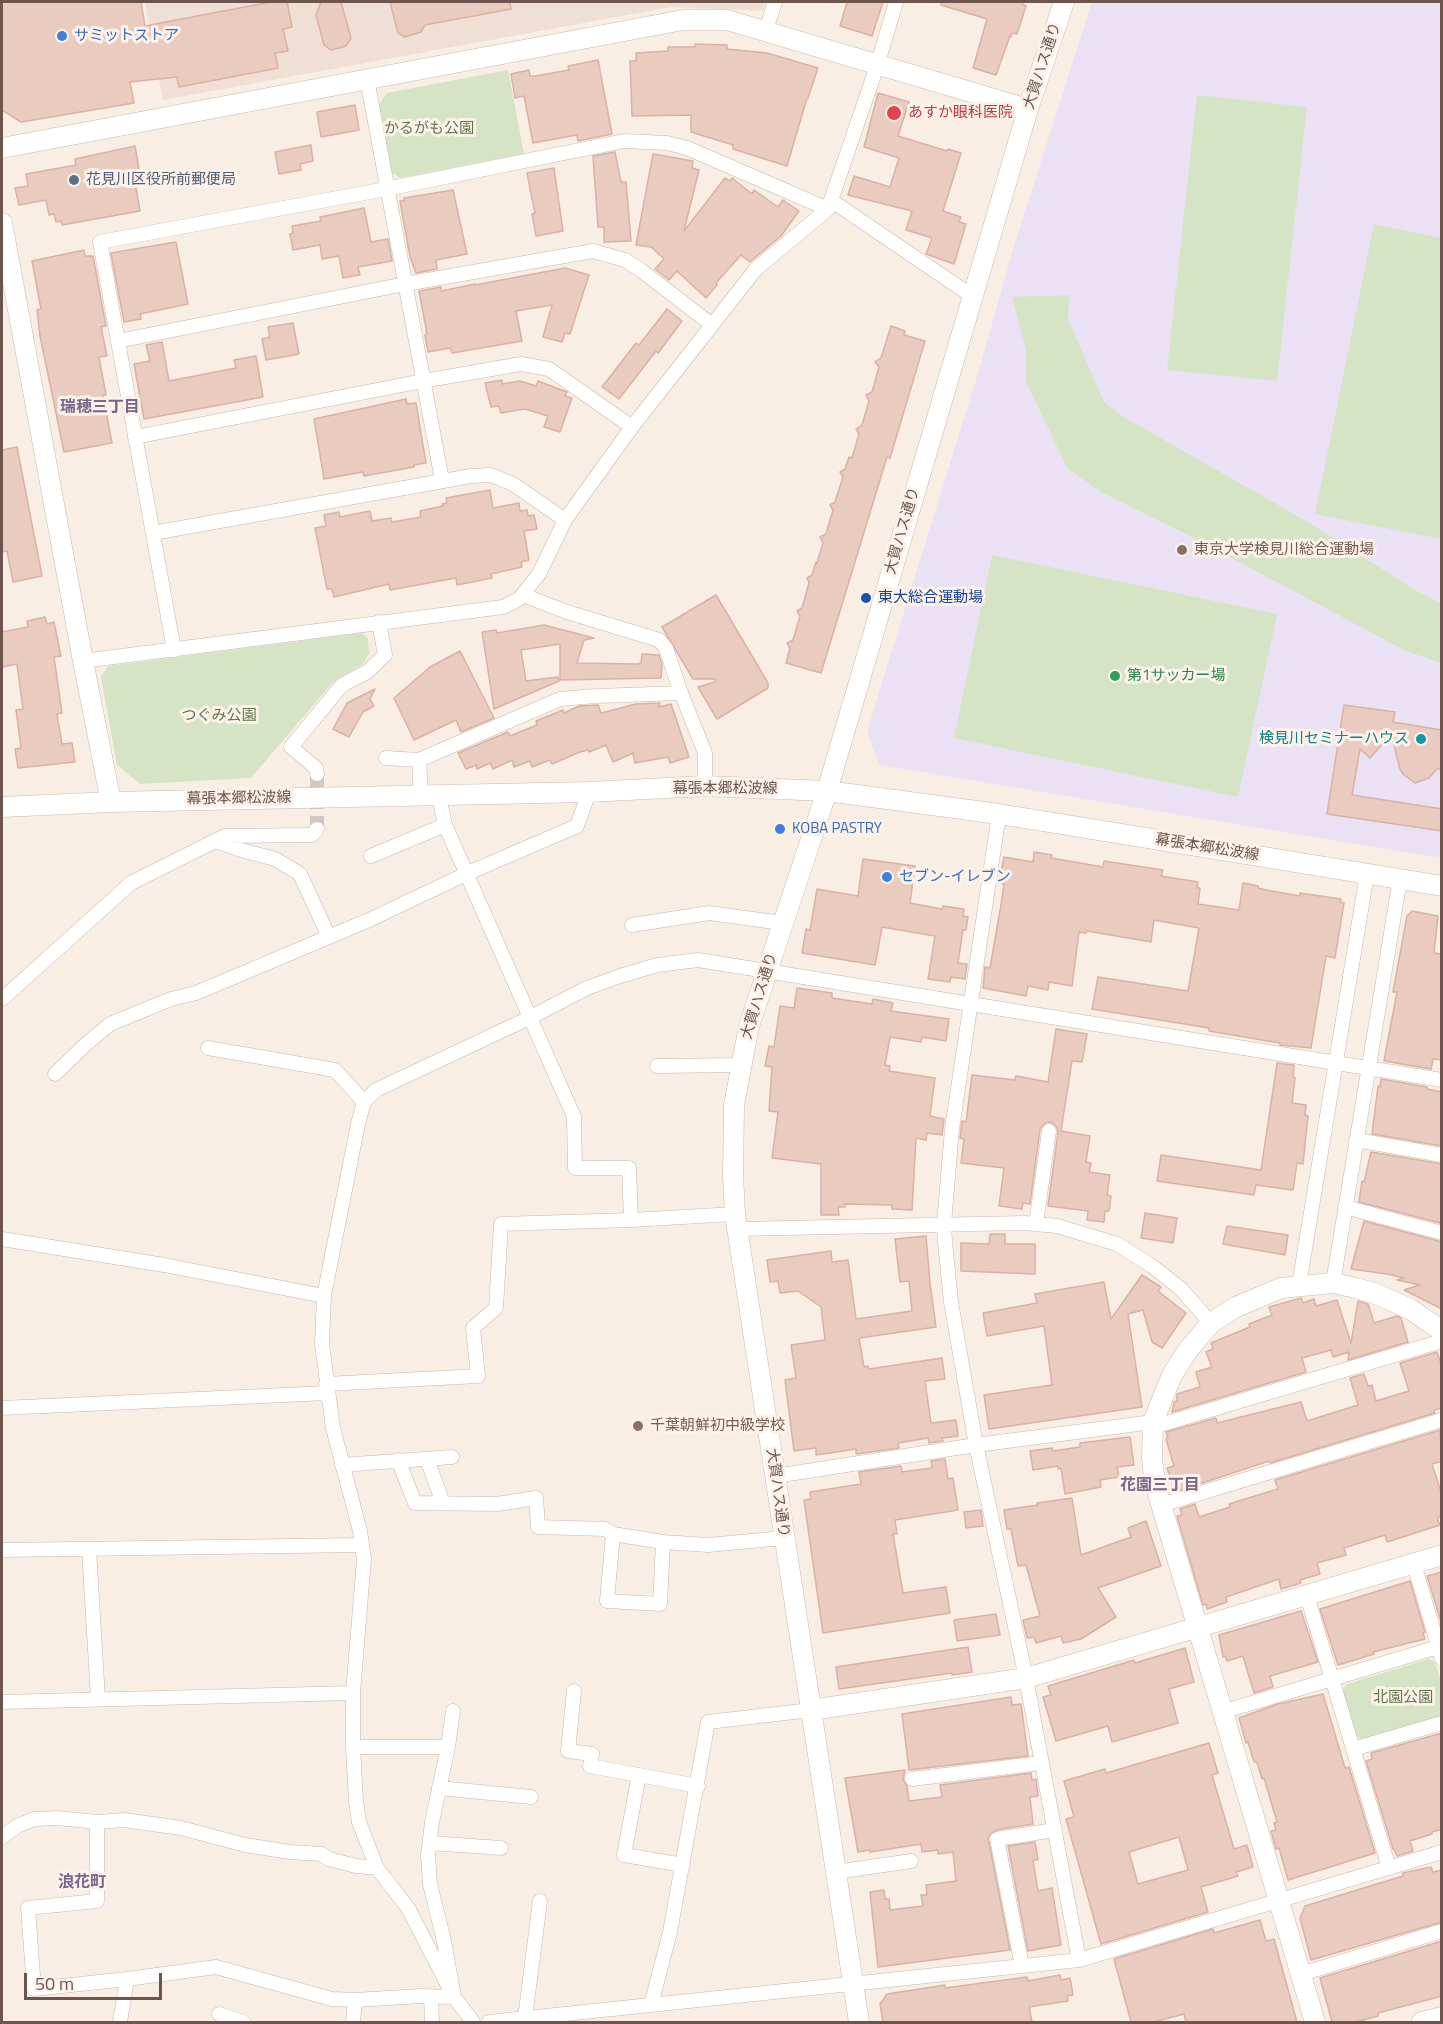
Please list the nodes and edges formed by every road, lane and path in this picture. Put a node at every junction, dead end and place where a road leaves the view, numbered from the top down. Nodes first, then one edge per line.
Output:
1 (774, 2) edge
2 (896, 2) edge
3 (1064, 2) edge
4 (766, 30) junction
5 (877, 66) junction
6 (367, 79) junction
7 (1028, 109) junction
8 (2, 148) edge
9 (386, 189) junction
10 (830, 205) junction
11 (2, 223) edge
12 (5, 259) edge
13 (405, 284) junction
14 (972, 296) junction
15 (711, 325) junction
16 (118, 341) junction
17 (423, 381) junction
18 (632, 427) junction
19 (135, 437) junction
20 (442, 480) junction
21 (565, 520) junction
22 (153, 533) junction
23 (523, 595) junction
24 (379, 622) junction
25 (174, 650) junction
26 (83, 661) junction
27 (681, 693) junction
28 (386, 758) dead end
29 (418, 760) junction
30 (317, 774) tunnel mouth
31 (705, 786) junction
32 (827, 791) junction
33 (589, 792) junction
34 (430, 796) junction
35 (111, 802) junction
36 (2, 807) edge
37 (999, 814) junction
38 (446, 825) junction
39 (317, 829) dead end
40 (215, 841) junction
41 (370, 856) dead end
42 (468, 873) junction
43 (1367, 874) junction
44 (1400, 879) junction
45 (1442, 886) edge
46 (782, 923) junction
47 (632, 925) dead end
48 (328, 937) junction
49 (766, 972) junction
50 (4, 992) edge
51 (972, 1004) junction
52 (529, 1018) junction
53 (208, 1048) dead end
54 (1336, 1063) junction
55 (742, 1065) junction
56 (657, 1066) dead end
57 (1369, 1068) junction
58 (55, 1074) dead end
59 (1442, 1080) edge
60 (364, 1102) junction
61 (1049, 1131) dead end
62 (1356, 1140) junction
63 (1442, 1155) edge
64 (1345, 1207) junction
65 (631, 1220) junction
66 (736, 1221) junction
67 (944, 1224) junction
68 (1036, 1224) junction
69 (1442, 1233) edge
70 (2, 1239) edge
71 (1333, 1283) junction
72 (1299, 1285) junction
73 (324, 1296) junction
74 (1211, 1323) junction
75 (1442, 1331) edge
76 (1442, 1341) edge
77 (327, 1388) junction
78 (2, 1408) edge
79 (1442, 1420) edge
80 (1153, 1425) junction
81 (976, 1445) junction
82 (452, 1457) dead end
83 (427, 1459) junction
84 (398, 1460) junction
85 (342, 1465) junction
86 (775, 1476) junction
87 (443, 1503) junction
88 (1161, 1505) junction
89 (613, 1534) junction
90 (783, 1538) junction
91 (663, 1542) junction
92 (362, 1545) junction
93 (89, 1549) junction
94 (2, 1550) edge
95 (1442, 1555) edge
96 (1414, 1564) junction
97 (1307, 1596) junction
98 (1197, 1627) junction
99 (1440, 1653) edge
100 (1026, 1678) junction
101 (1333, 1679) junction
102 (574, 1691) dead end
103 (353, 1693) junction
104 (98, 1699) junction
105 (2, 1702) edge
106 (811, 1710) junction
107 (453, 1711) dead end
108 (1222, 1712) junction
109 (1442, 1723) edge
110 (353, 1747) junction
111 (448, 1747) junction
112 (1353, 1749) junction
113 (1041, 1763) junction
114 (639, 1774) junction
115 (912, 1779) dead end
116 (698, 1786) junction
117 (439, 1788) junction
118 (531, 1797) dead end
119 (98, 1822) junction
120 (1054, 1830) junction
121 (2, 1837) edge
122 (430, 1843) junction
123 (501, 1848) dead end
124 (1442, 1852) edge
125 (911, 1861) dead end
126 (683, 1865) junction
127 (377, 1868) junction
128 (1389, 1868) junction
129 (836, 1872) junction
130 (540, 1901) dead end
131 (1279, 1901) junction
132 (1442, 1931) edge
133 (1079, 1960) junction
134 (1022, 1966) junction
135 (1301, 1974) junction
136 (128, 1979) junction
137 (854, 1984) junction
138 (454, 1996) junction
139 (431, 1997) junction
140 (355, 2000) junction
141 (651, 2005) junction
142 (614, 2008) junction
143 (219, 2014) dead end
144 (1442, 2017) edge
145 (525, 2018) junction
146 (120, 2022) edge
147 (243, 2022) edge
148 (353, 2022) edge
149 (432, 2022) edge
150 (480, 2022) edge
151 (616, 2022) edge
152 (859, 2022) edge
153 (1315, 2022) edge
154 (1422, 2022) edge

1 - 4 street
2 - 5 street
3 - 7 street, 大賀ハス通り
4 - 5 street
4 - 6 street
5 - 7 street
5 - 10 street
6 - 8 street
6 - 9 street
7 - 14 street, 大賀ハス通り
9 - 10 street
9 - 13 street
9 - 16 street
10 - 14 street
10 - 15 street
11 - 12 street
12 - 26 street
13 - 15 street
13 - 16 street
13 - 17 street
14 - 32 street, 大賀ハス通り
15 - 18 street
16 - 19 street
17 - 18 street
17 - 19 street
17 - 20 street
18 - 21 street
19 - 22 street
20 - 21 street
20 - 22 street
21 - 23 street
22 - 25 street
23 - 24 street
23 - 27 street
24 - 25 street
24 - 30 street
25 - 26 street
26 - 35 street
27 - 29 street
27 - 31 street
28 - 29 street
29 - 34 street
31 - 32 street, 幕張本郷松波線
31 - 33 street, 幕張本郷松波線
32 - 37 street, 幕張本郷松波線
32 - 46 street, 大賀ハス通り
33 - 34 street, 幕張本郷松波線
33 - 42 street
34 - 35 street, 幕張本郷松波線
34 - 38 street
35 - 36 street, 幕張本郷松波線
37 - 43 street, 幕張本郷松波線
37 - 51 street
38 - 41 street
38 - 42 street
39 - 40 street
40 - 48 street
40 - 50 street
42 - 48 street
42 - 52 street
43 - 44 street, 幕張本郷松波線
43 - 54 street
44 - 45 street, 幕張本郷松波線
44 - 57 street
46 - 47 street
46 - 49 street, 大賀ハス通り
48 - 58 street
49 - 51 street
49 - 52 street
49 - 55 street, 大賀ハス通り
51 - 54 street
51 - 67 street
52 - 60 street
52 - 65 street
53 - 60 street
54 - 57 street
54 - 72 street
55 - 56 street
55 - 66 street, 大賀ハス通り
57 - 59 street
57 - 62 street
60 - 73 street
61 - 68 street
62 - 63 street
62 - 64 street
64 - 69 street
64 - 71 street
65 - 66 street
65 - 77 street
66 - 67 street
66 - 86 street, 大賀ハス通り
67 - 68 street
67 - 81 street
68 - 74 street
70 - 73 street
71 - 72 street
71 - 75 street
72 - 74 street
73 - 77 street
74 - 80 street
76 - 80 street
77 - 78 street
77 - 85 street
79 - 88 street
80 - 81 street
80 - 88 street
81 - 86 street
81 - 100 street
82 - 83 street
83 - 84 street
83 - 87 street
84 - 85 street
84 - 87 street
85 - 92 street
86 - 90 street, 大賀ハス通り
87 - 89 street
88 - 98 street
89 - 91 street
89 - 91 street
90 - 91 street
90 - 106 street, 大賀ハス通り
92 - 93 street
92 - 103 street
93 - 94 street
93 - 104 street
95 - 96 street
96 - 97 street
96 - 99 street
97 - 98 street
97 - 101 street
98 - 100 street
98 - 108 street
99 - 101 street
100 - 106 street
100 - 113 street
101 - 108 street
101 - 112 street
102 - 114 street
103 - 104 street
103 - 110 street
104 - 105 street
106 - 116 street
106 - 129 street, 大賀ハス通り
107 - 111 street
108 - 131 street
109 - 112 street
110 - 111 street
110 - 127 street
111 - 117 street
112 - 128 street
113 - 115 street
113 - 120 street
114 - 116 street
114 - 126 street
116 - 126 street
117 - 118 street
117 - 122 street
119 - 121 street
119 - 127 street
119 - 136 street
120 - 133 street
120 - 134 street
122 - 123 street
122 - 138 street
124 - 128 street
125 - 129 street
126 - 141 street
127 - 138 street
128 - 131 street
129 - 137 street, 大賀ハス通り
130 - 145 street
131 - 133 street
131 - 135 street
132 - 135 street
133 - 134 street
134 - 137 street
135 - 153 street
136 - 140 street
136 - 146 street
137 - 141 street
137 - 152 street, 大賀ハス通り
138 - 139 street
138 - 150 street
139 - 140 street
139 - 149 street
140 - 148 street
141 - 142 street
142 - 145 street
142 - 151 street
143 - 147 street
144 - 154 street
145 - 150 street

